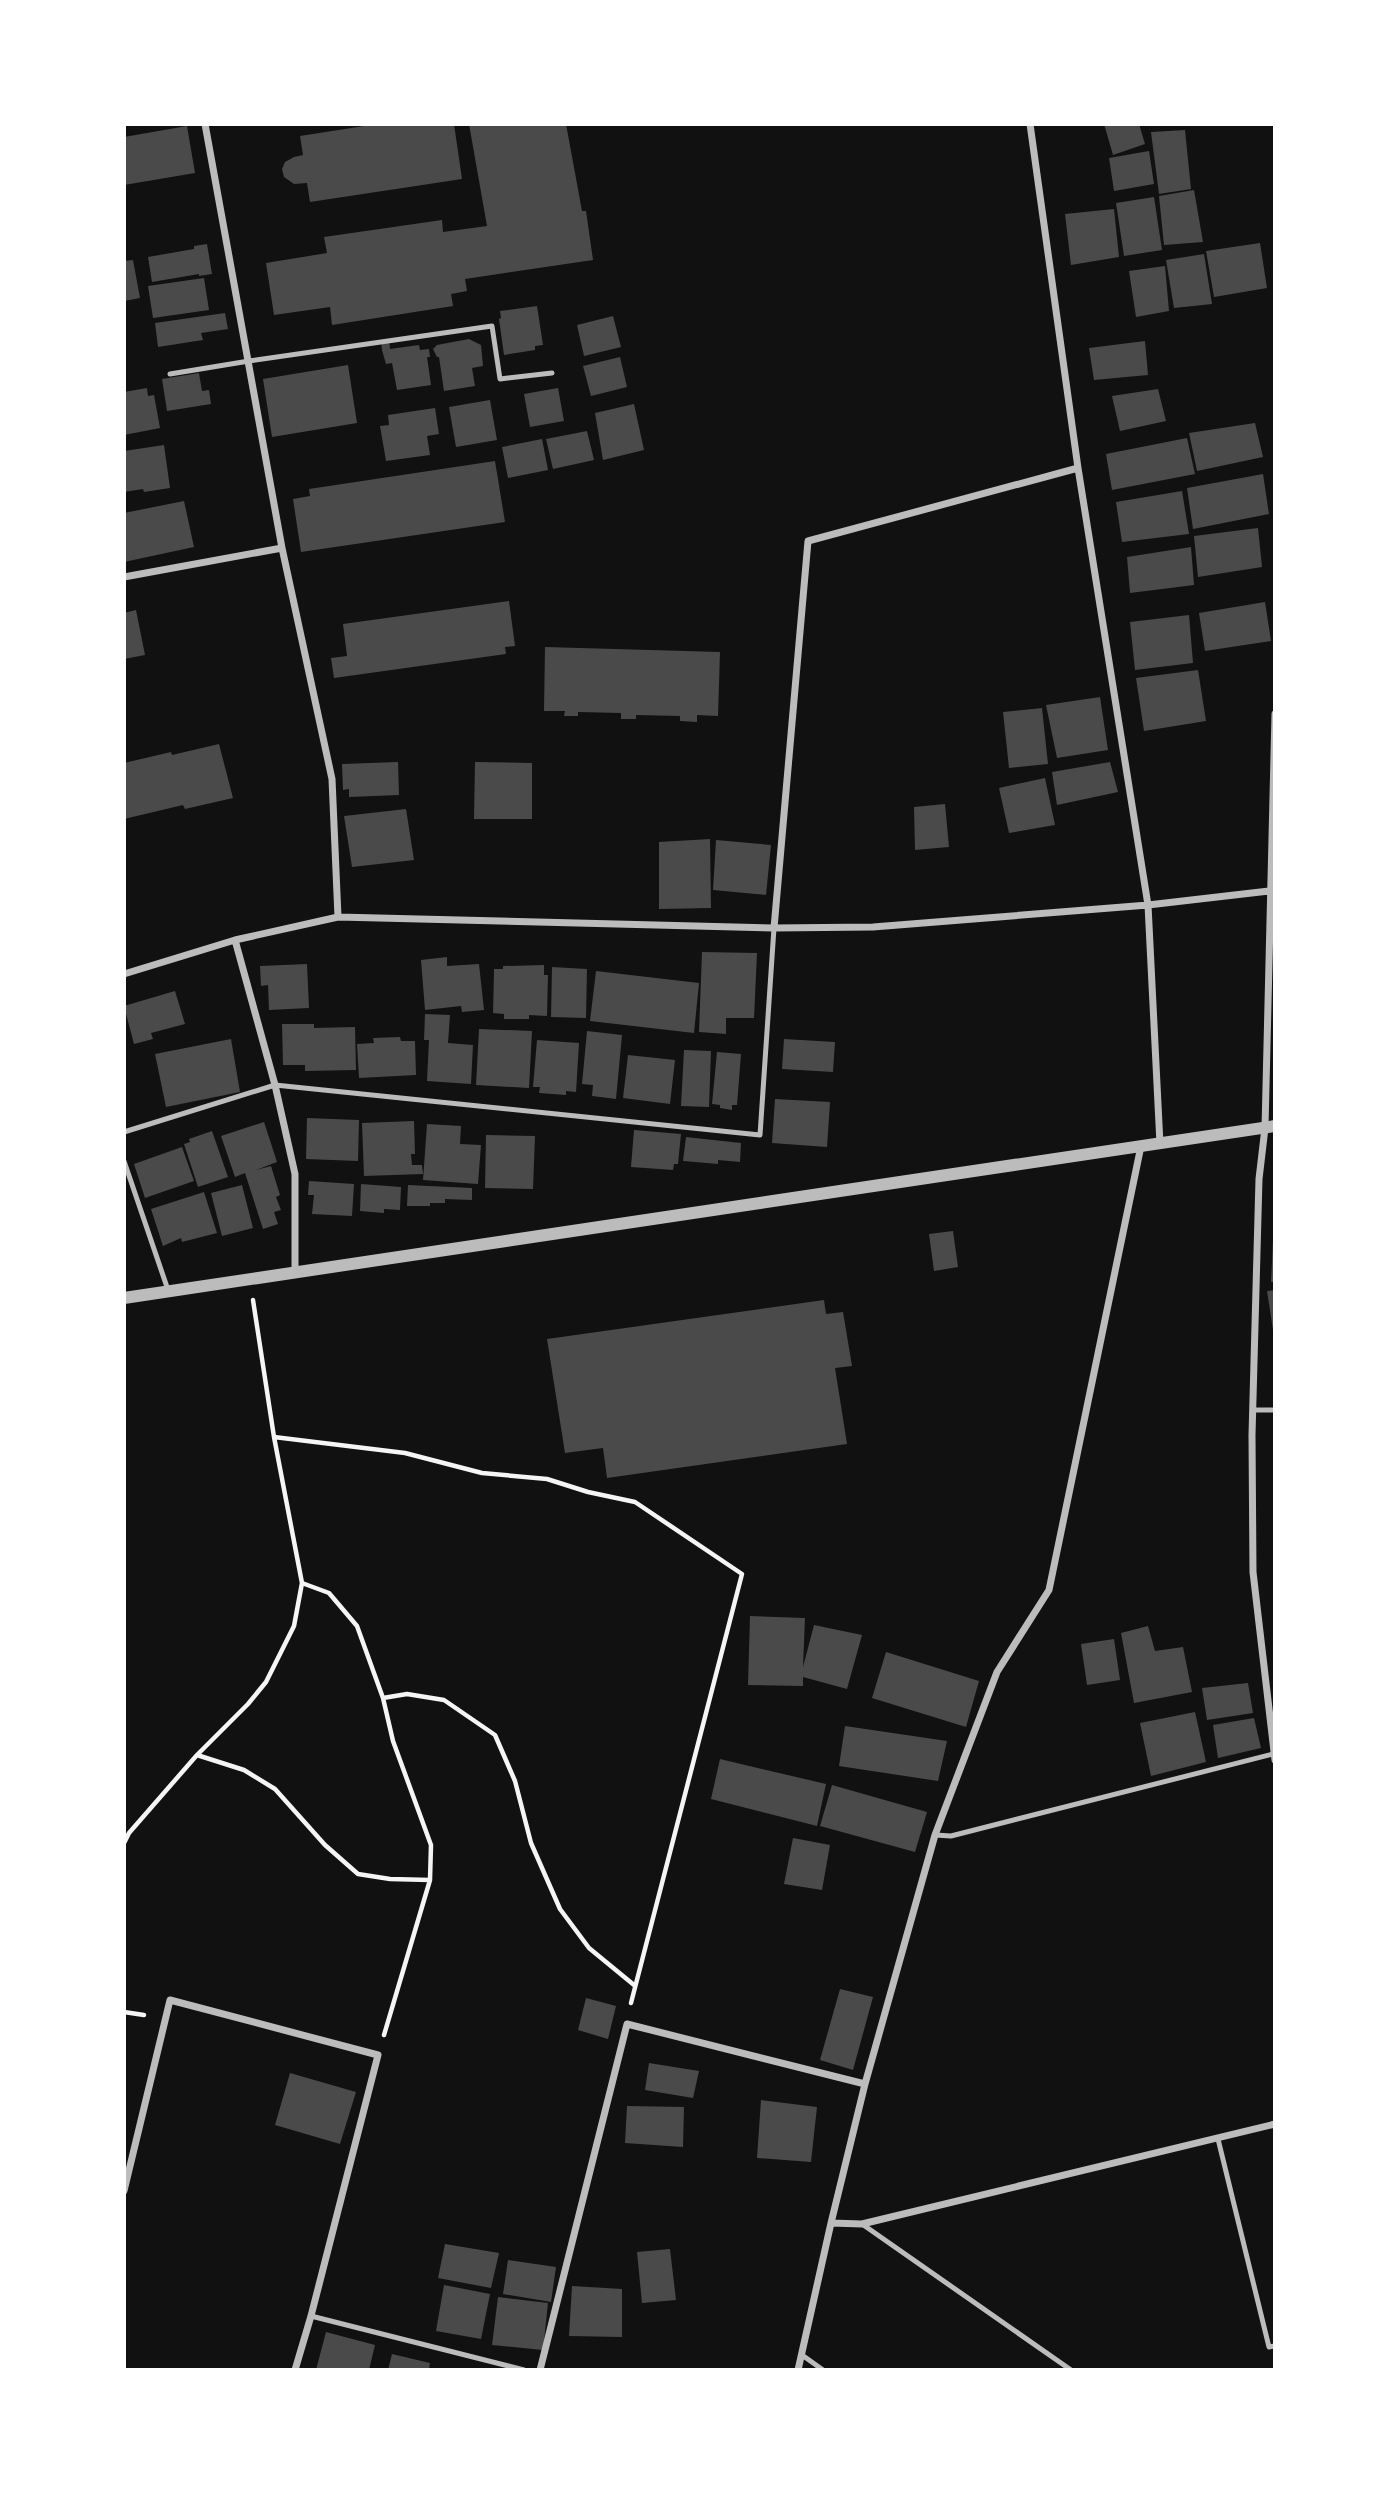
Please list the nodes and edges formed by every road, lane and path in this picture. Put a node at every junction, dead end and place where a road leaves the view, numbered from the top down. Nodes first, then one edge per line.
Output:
1 (205, 124) edge
2 (1030, 124) edge
3 (249, 360) junction
4 (552, 373) dead end
5 (170, 374) dead end
6 (1078, 468) junction
7 (282, 548) junction
8 (124, 577) edge
9 (1275, 714) edge
10 (1269, 891) junction
11 (1148, 905) junction
12 (338, 917) junction
13 (774, 928) junction
14 (235, 940) junction
15 (124, 974) edge
16 (275, 1085) junction
17 (1270, 1127) edge
18 (124, 1132) edge
19 (1160, 1144) junction
20 (1141, 1146) junction
21 (124, 1161) edge
22 (295, 1273) junction
23 (250, 1279) junction
24 (169, 1292) junction
25 (124, 1298) edge
26 (1253, 1410) junction
27 (1275, 1410) edge
28 (274, 1437) junction
29 (302, 1583) junction
30 (383, 1698) junction
31 (197, 1755) junction
32 (1274, 1757) edge
33 (935, 1835) junction
34 (124, 1843) edge
35 (430, 1880) junction
36 (634, 1985) junction
37 (627, 2024) junction
38 (377, 2056) junction
39 (865, 2084) junction
40 (1275, 2124) edge
41 (1218, 2139) junction
42 (124, 2191) edge
43 (831, 2223) junction
44 (862, 2224) junction
45 (311, 2316) junction
46 (1275, 2346) edge
47 (802, 2356) junction
48 (295, 2370) edge
49 (523, 2370) edge
50 (540, 2370) edge
51 (798, 2370) edge
52 (823, 2370) edge
53 (1071, 2370) edge

1 - 3 street
2 - 6 street
3 - 4 lane
3 - 5 lane
3 - 7 street
6 - 11 street
6 - 13 street
7 - 8 street
7 - 12 street
9 - 10 street
10 - 11 street
10 - 17 street
11 - 13 street
11 - 19 street
12 - 13 street
12 - 14 street
13 - 16 lane
14 - 15 street
14 - 16 street
16 - 18 lane
16 - 22 street
17 - 19 street
17 - 26 street
19 - 20 street
20 - 22 street
20 - 33 street
21 - 24 lane
22 - 23 street
23 - 24 street
23 - 28 path
24 - 25 street
26 - 27 lane
26 - 32 street
28 - 29 path
28 - 36 path
29 - 30 path
29 - 31 path
30 - 35 path
30 - 36 path
31 - 34 path
31 - 35 path
32 - 33 lane
33 - 39 street
35 - 38 path
36 - 37 path
37 - 39 street
37 - 50 street
38 - 42 street
38 - 45 street
39 - 43 street
40 - 41 street
41 - 44 street
41 - 46 lane
43 - 44 street
43 - 47 street
44 - 53 lane
45 - 48 street
45 - 49 lane
47 - 51 street
47 - 52 lane

